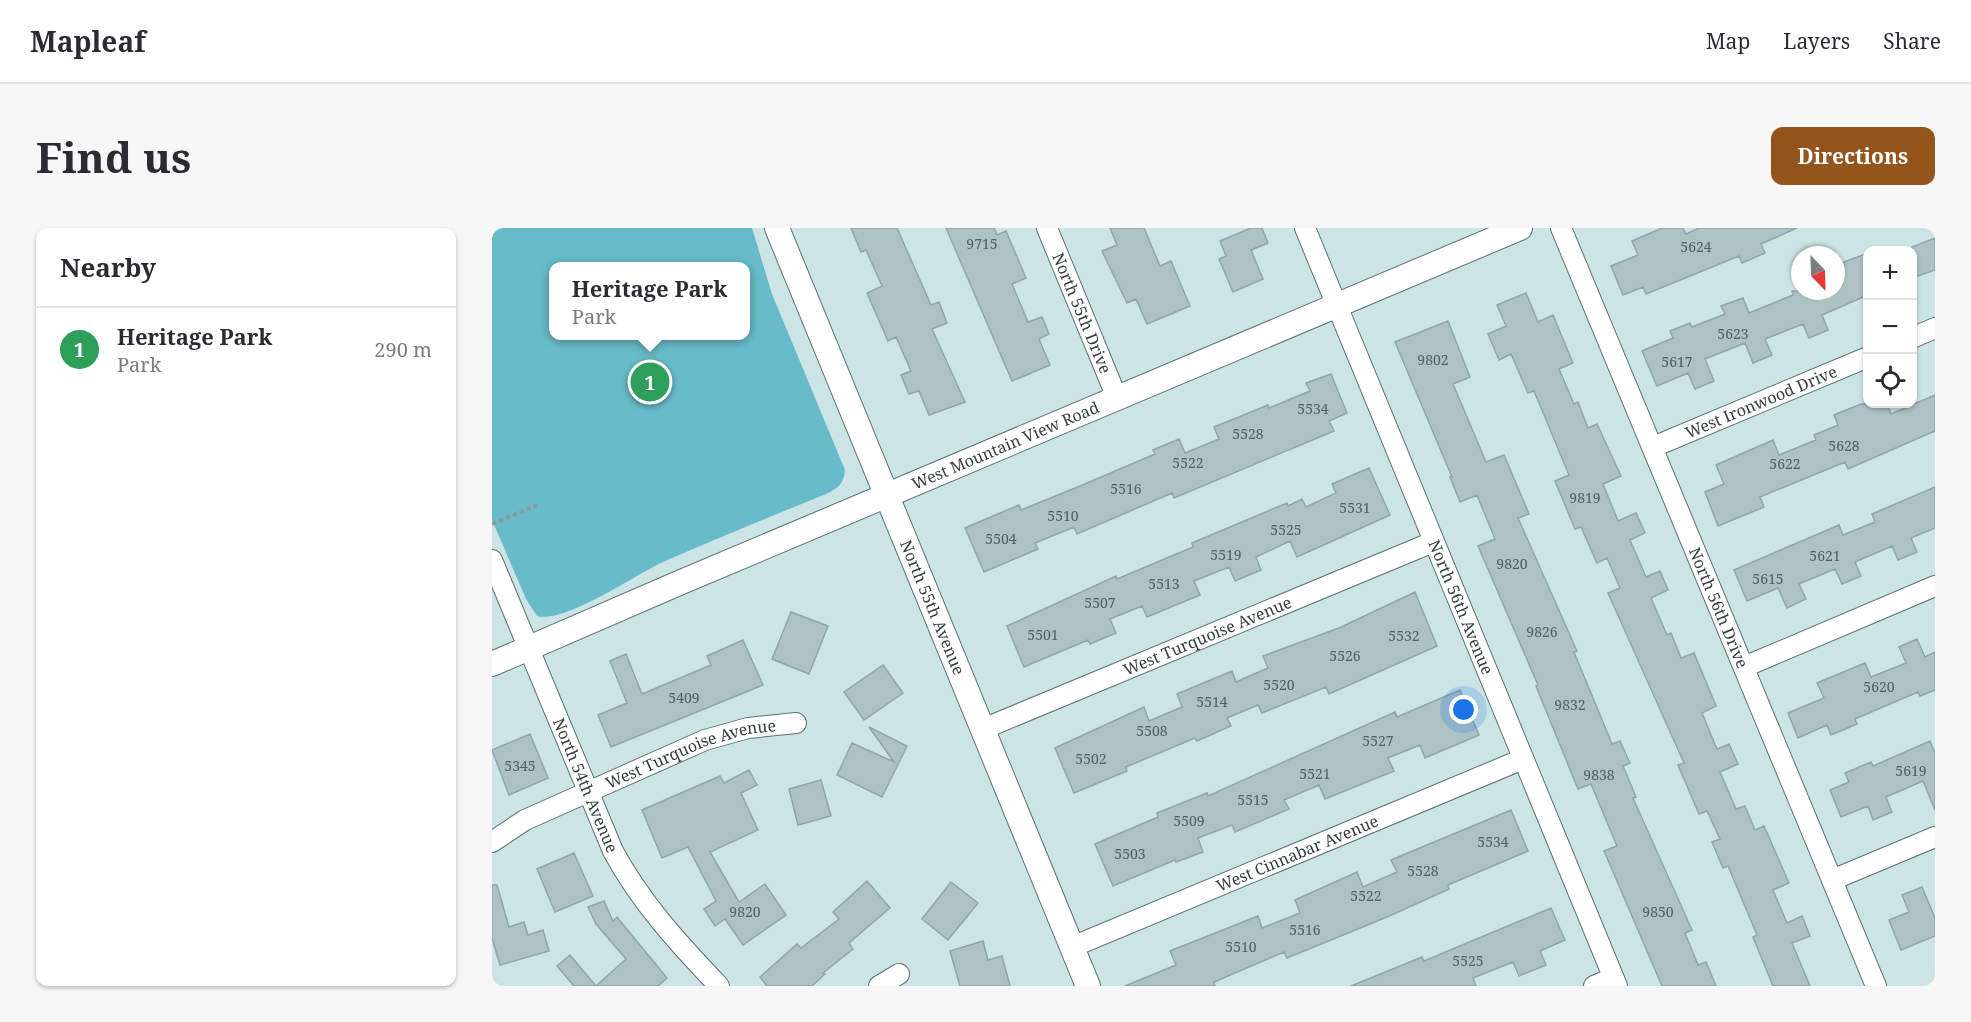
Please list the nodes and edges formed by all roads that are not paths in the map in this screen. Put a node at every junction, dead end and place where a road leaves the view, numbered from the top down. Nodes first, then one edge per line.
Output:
1 (777, 228) edge
2 (1047, 228) edge
3 (1305, 228) edge
4 (1520, 228) edge
5 (1561, 228) edge
6 (1337, 307) junction
7 (1935, 328) edge
8 (1917, 336) edge
9 (1863, 359) edge
10 (1117, 398) junction
11 (1653, 447) junction
12 (888, 496) junction
13 (1433, 542) junction
14 (492, 560) edge
15 (1935, 586) edge
16 (529, 649) junction
17 (492, 664) edge
18 (1744, 667) junction
19 (796, 723) dead end
20 (983, 729) junction
21 (1523, 759) junction
22 (590, 791) junction
23 (1935, 837) edge
24 (492, 842) edge
25 (1832, 880) junction
26 (1072, 947) junction
27 (899, 975) dead end
28 (1615, 982) edge
29 (712, 984) edge
30 (879, 986) edge
31 (1088, 986) edge
32 (1594, 986) edge
33 (1876, 986) edge

1 - 12 street, North 55th Avenue
2 - 10 street, North 55th Drive
3 - 6 street, North 56th Avenue
4 - 6 street, West Mountain View Road
5 - 11 street, North 56th Drive
6 - 10 street, West Mountain View Road
6 - 13 street, North 56th Avenue
7 - 8 street
9 - 11 street, West Ironwood Drive
10 - 12 street, West Mountain View Road
11 - 18 street, North 56th Drive
12 - 16 street, West Mountain View Road
12 - 20 street, North 55th Avenue
13 - 20 street, West Turquoise Avenue
13 - 21 street, North 56th Avenue
14 - 16 street, North 54th Avenue
15 - 18 street
16 - 17 street, West Mountain View Road
16 - 22 street, North 54th Avenue
18 - 25 street, North 56th Drive
19 - 22 street, West Turquoise Avenue
20 - 26 street, North 55th Avenue
21 - 26 street, West Cinnabar Avenue
21 - 28 street, North 56th Avenue
22 - 24 street, West Turquoise Avenue
22 - 29 street, North 54th Avenue
23 - 25 street
25 - 33 street, North 56th Drive
26 - 31 street, North 55th Avenue
27 - 30 street
28 - 32 street

